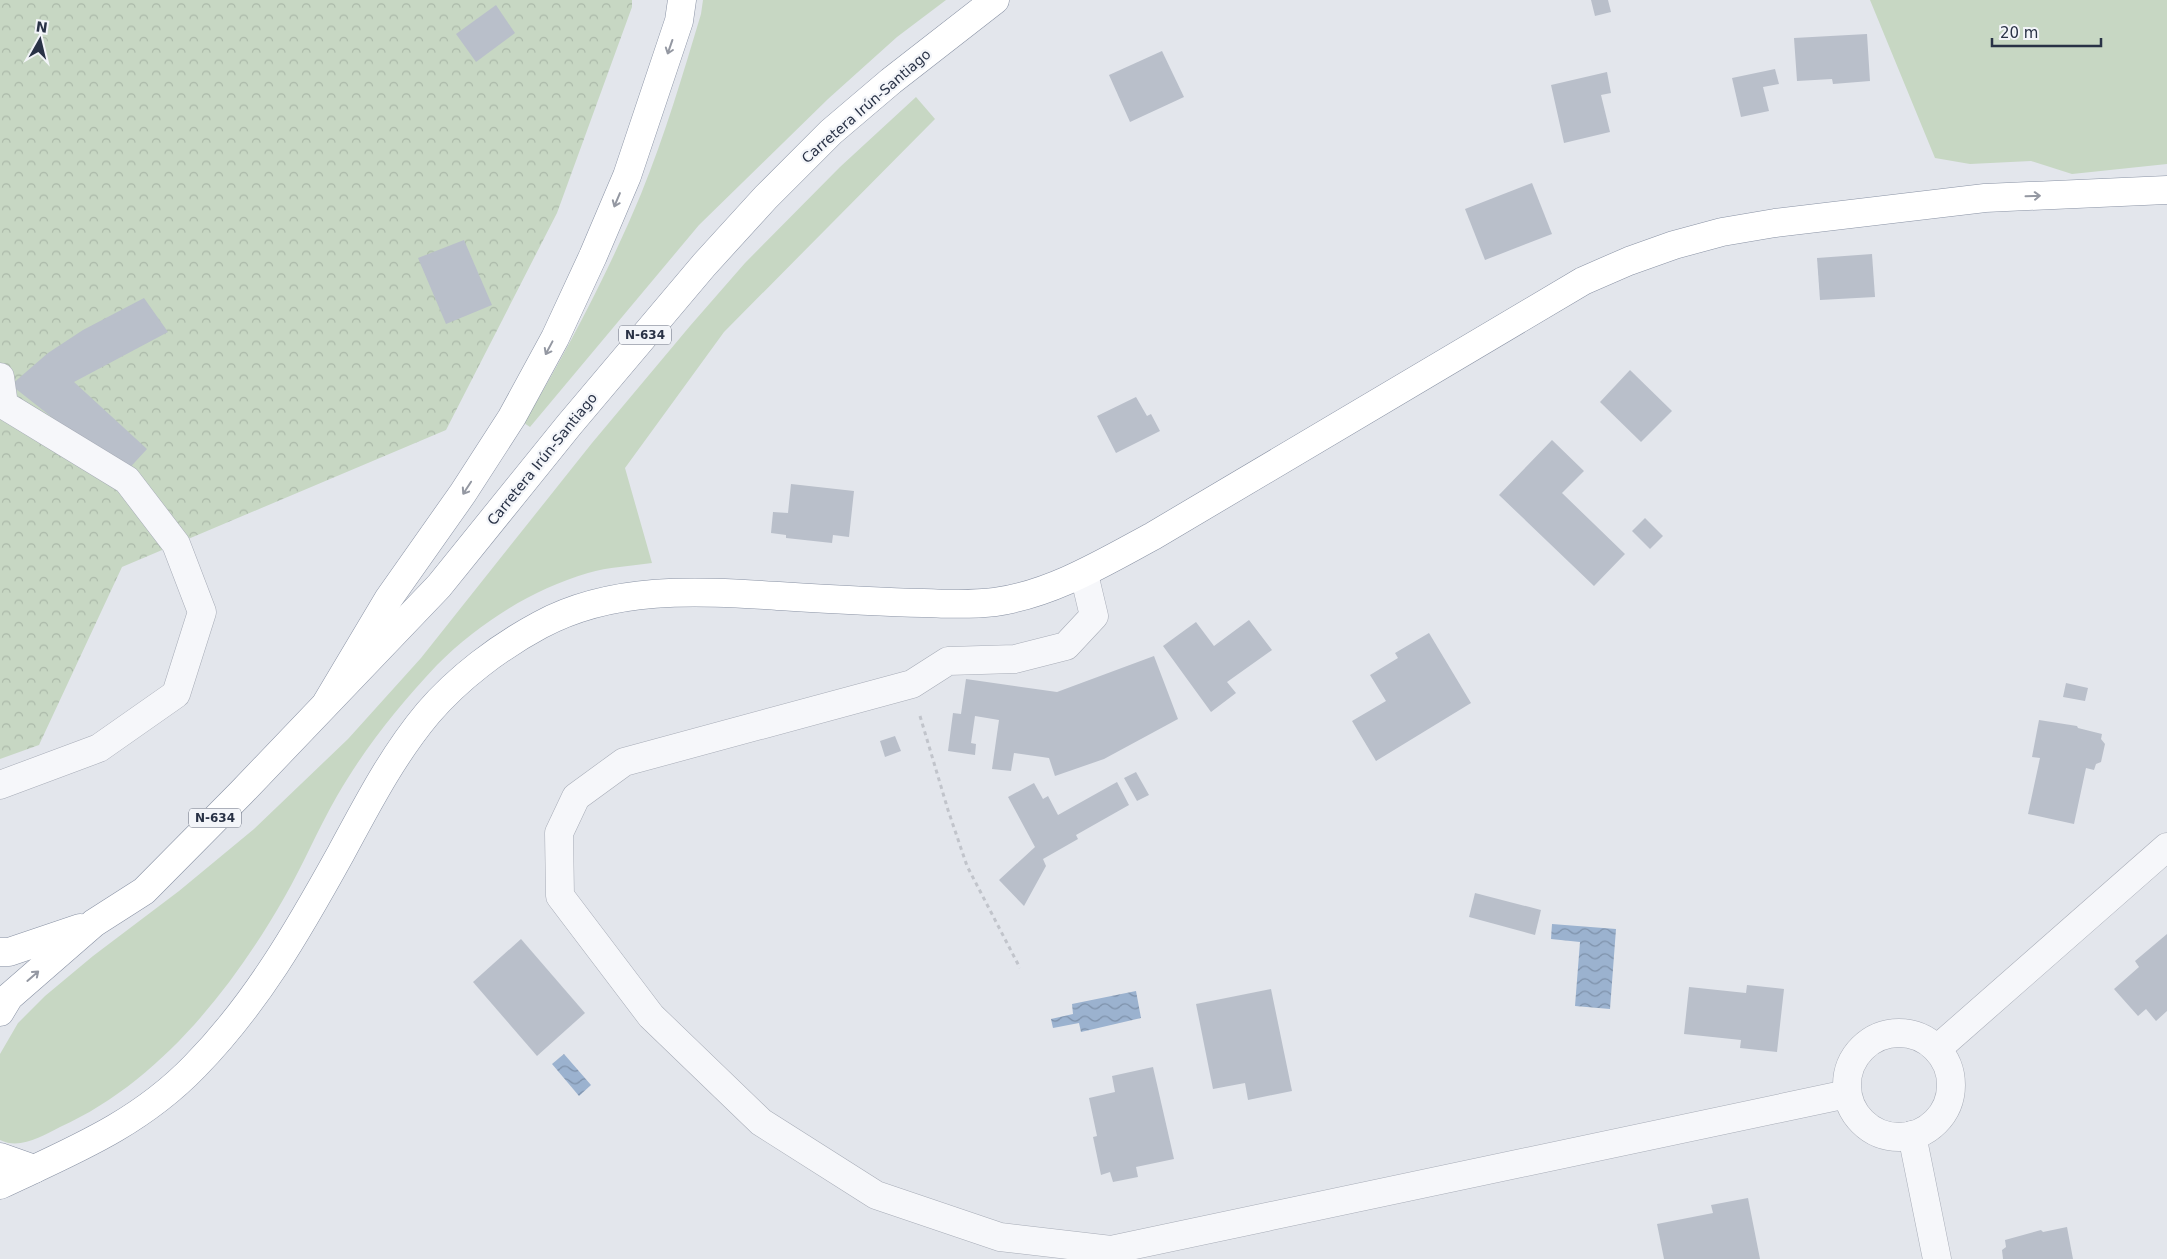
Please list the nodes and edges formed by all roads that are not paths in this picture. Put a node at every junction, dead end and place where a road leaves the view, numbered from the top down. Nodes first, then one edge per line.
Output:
1 (682, 0) edge
2 (995, 0) edge
3 (2167, 190) edge
4 (0, 377) edge
5 (1084, 574) junction
6 (327, 702) junction
7 (0, 785) edge
8 (2167, 847) edge
9 (94, 923) junction
10 (0, 952) edge
11 (0, 1012) edge
12 (1937, 1050) junction
13 (1847, 1094) junction
14 (1912, 1135) junction
15 (0, 1157) edge
16 (34, 1169) junction
17 (0, 1184) edge
18 (1937, 1259) edge

1 -> 6 highway
2 - 6 highway, Carretera Irún-Santiago / N-634
5 -> 3 highway
4 - 7 street
5 - 13 street
5 - 16 highway
6 - 9 highway, Carretera Irún-Santiago / N-634
8 - 12 street
9 - 10 highway, Carretera Irún-Santiago / N-634
11 -> 9 highway, Carretera Irún-Santiago / N-634
12 - 13 street
12 - 14 street
13 - 14 street
14 - 18 street
15 - 16 highway
16 - 17 highway

